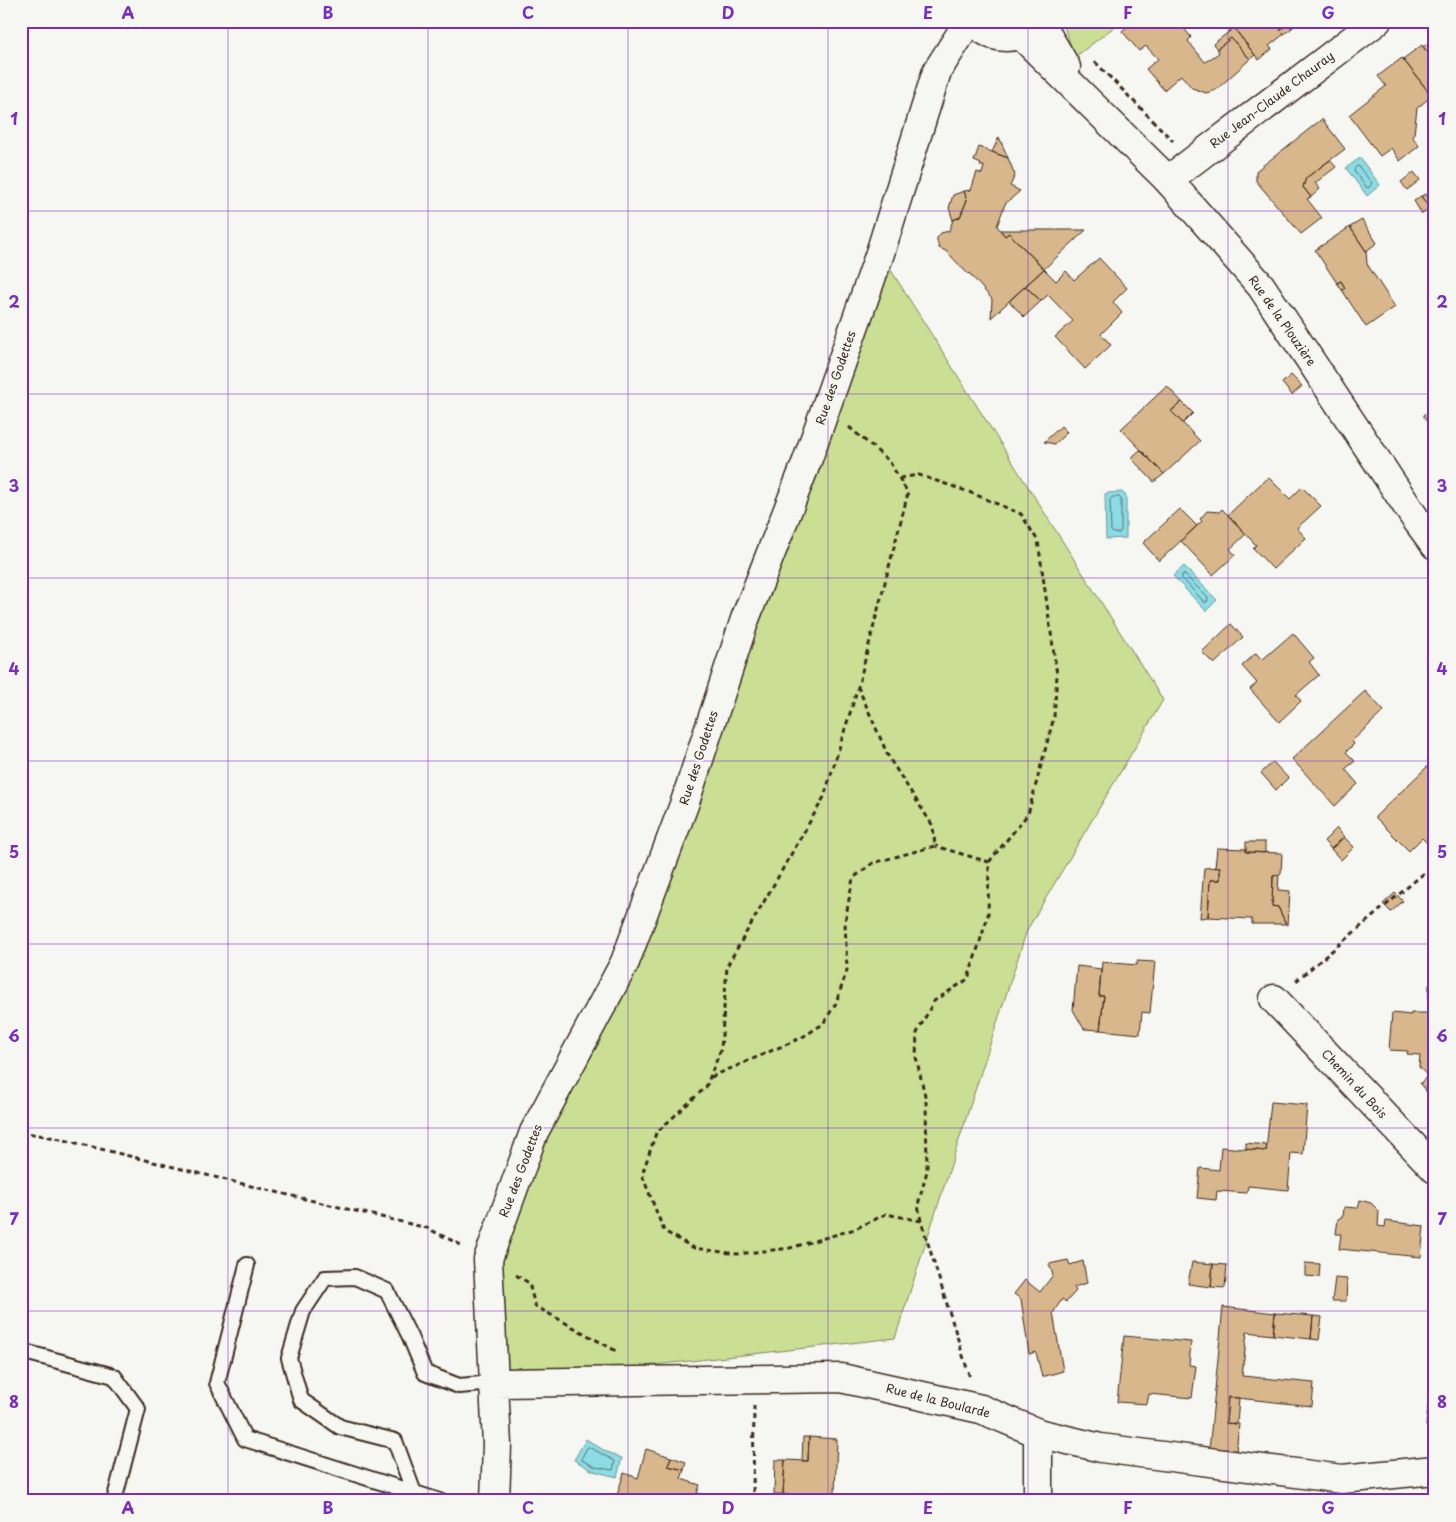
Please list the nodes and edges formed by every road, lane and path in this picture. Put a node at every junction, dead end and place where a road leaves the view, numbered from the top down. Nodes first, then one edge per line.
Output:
1 (969, 21) edge
2 (975, 21) edge
3 (1370, 24) edge
4 (1033, 26) edge
5 (1168, 180) junction
6 (826, 407) junction
7 (900, 478) junction
8 (1435, 545) edge
9 (858, 687) junction
10 (935, 846) junction
11 (989, 862) junction
12 (1435, 864) edge
13 (1274, 999) joint
14 (710, 1077) junction
15 (21, 1132) edge
16 (1435, 1169) edge
17 (921, 1221) junction
18 (488, 1259) junction
19 (247, 1265) dead end
20 (21, 1351) edge
21 (754, 1379) junction
22 (494, 1383) junction
23 (980, 1409) junction
24 (1038, 1433) junction
25 (1435, 1470) edge
26 (414, 1493) junction
27 (114, 1501) edge
28 (440, 1501) edge
29 (495, 1501) edge
30 (753, 1501) edge
31 (1038, 1501) edge

1 - 6 street, Rue des Godettes
2 - 4 street
3 - 5 street, Rue Jean-Claude Chauray
4 - 5 street, Rue de la Plouzière
5 - 8 street, Rue de la Plouzière
6 - 7 path
6 - 18 street, Rue des Godettes
7 - 9 path
7 - 11 path
9 - 10 path
9 - 14 path
10 - 11 path
10 - 14 path
11 - 17 path
12 - 13 path
13 - 16 street, Chemin du Bois
14 - 17 path
15 - 18 path
17 - 23 path
18 - 22 street, Rue des Godettes
19 - 26 lane
20 - 27 lane
21 - 22 street, Rue de la Boularde
21 - 23 street, Rue de la Boularde
21 - 30 path
22 - 26 lane
22 - 29 street, Rue des Godettes
23 - 24 street, Rue de la Boularde
24 - 25 street, Rue de la Boularde
24 - 31 street
26 - 28 lane

